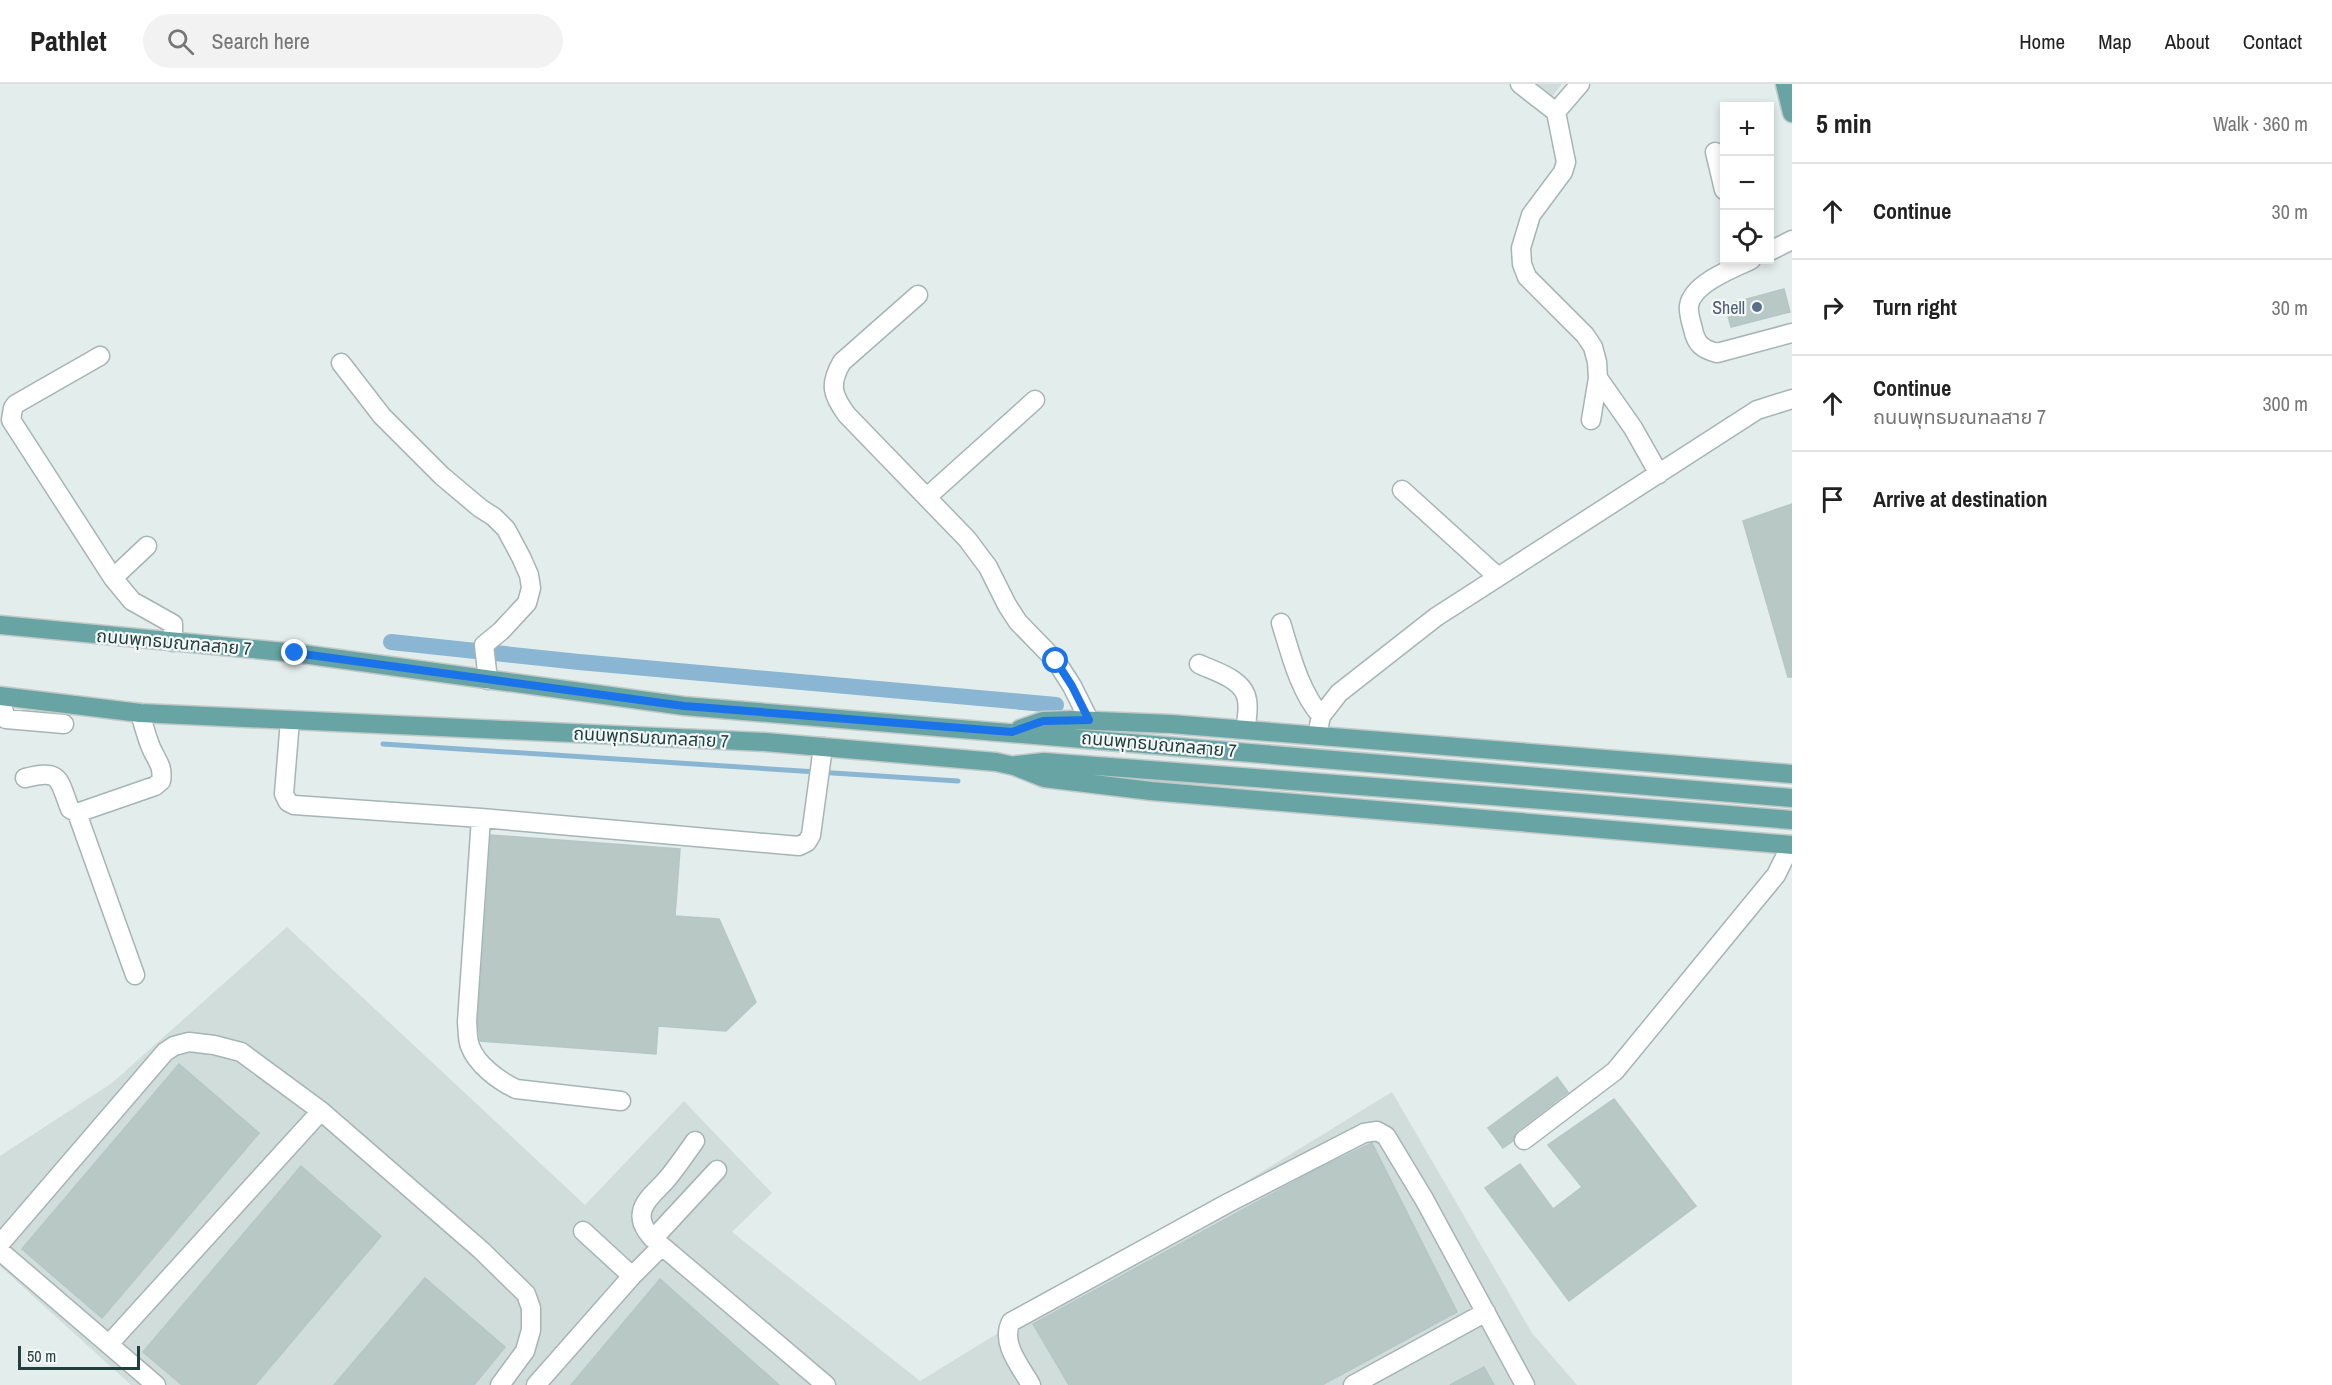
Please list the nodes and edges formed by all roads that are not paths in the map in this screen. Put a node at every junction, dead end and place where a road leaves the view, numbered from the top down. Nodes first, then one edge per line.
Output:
1 (1520, 84) edge
2 (1580, 84) edge
3 (1785, 84) edge
4 (1556, 112) junction
5 (1792, 113) edge
6 (1715, 152) dead end
7 (1720, 171) edge
8 (1792, 240) edge
9 (1774, 249) edge
10 (1740, 264) edge
11 (918, 296) dead end
12 (1792, 333) edge
13 (100, 356) dead end
14 (341, 363) dead end
15 (1598, 378) junction
16 (1792, 399) edge
17 (1035, 400) dead end
18 (1591, 420) dead end
19 (1659, 474) junction
20 (1402, 490) dead end
21 (927, 497) junction
22 (147, 546) dead end
23 (1498, 577) junction
24 (113, 578) junction
25 (1281, 623) dead end
26 (0, 625) edge
27 (173, 642) junction
28 (1199, 664) dead end
29 (488, 680) junction
30 (0, 697) edge
31 (140, 712) junction
32 (1321, 716) junction
33 (3, 719) edge
34 (290, 720) junction
35 (1089, 720) junction
36 (64, 724) dead end
37 (1246, 729) junction
38 (1012, 732) junction
39 (1317, 735) junction
40 (823, 747) junction
41 (1014, 765) junction
42 (1792, 774) edge
43 (24, 778) dead end
44 (1792, 798) edge
45 (77, 813) junction
46 (481, 818) junction
47 (1792, 820) edge
48 (1792, 845) edge
49 (135, 975) dead end
50 (621, 1101) dead end
51 (321, 1111) junction
52 (1524, 1140) dead end
53 (695, 1141) dead end
54 (717, 1170) dead end
55 (583, 1231) dead end
56 (658, 1243) junction
57 (0, 1244) edge
58 (0, 1251) edge
59 (632, 1276) junction
60 (1486, 1312) junction
61 (109, 1344) junction
62 (156, 1385) edge
63 (500, 1385) edge
64 (536, 1385) edge
65 (826, 1385) edge
66 (1031, 1385) edge
67 (1353, 1385) edge
68 (1526, 1385) edge

1 - 4 street
2 - 4 street
3 - 5 main road
4 - 15 street
6 - 7 street
8 - 9 street
10 - 12 street
11 - 21 street
13 - 24 street
14 - 29 street
15 - 18 street
15 - 19 street
16 - 19 street
17 - 21 street
19 - 23 street
20 - 23 street
21 - 35 street
22 - 24 street
23 - 32 street
24 - 27 street
25 - 32 street
26 - 27 main road, ถนนพุทธมณฑลสาย 7
27 - 29 main road, ถนนพุทธมณฑลสาย 7
28 - 37 street
29 - 38 main road, ถนนพุทธมณฑลสาย 7
30 - 31 main road, ถนนพุทธมณฑลสาย 7
30 - 33 street
31 - 34 main road, ถนนพุทธมณฑลสาย 7
31 - 45 street
32 - 39 street
33 - 36 street
34 - 40 main road, ถนนพุทธมณฑลสาย 7
34 - 46 street
35 - 37 main road
35 - 38 main road
37 - 39 main road
38 - 44 main road, ถนนพุทธมณฑลสาย 7
39 - 42 main road
40 - 41 main road, ถนนพุทธมณฑลสาย 7
40 - 46 street
41 - 47 main road
41 - 48 main road
43 - 45 street
45 - 49 street
46 - 50 street
48 - 52 street
51 - 57 street
51 - 61 street
51 - 63 street
53 - 56 street
54 - 56 street
55 - 59 street
56 - 59 street
56 - 65 street
58 - 61 street
59 - 64 street
60 - 66 street
60 - 67 street
60 - 68 street
61 - 62 street

